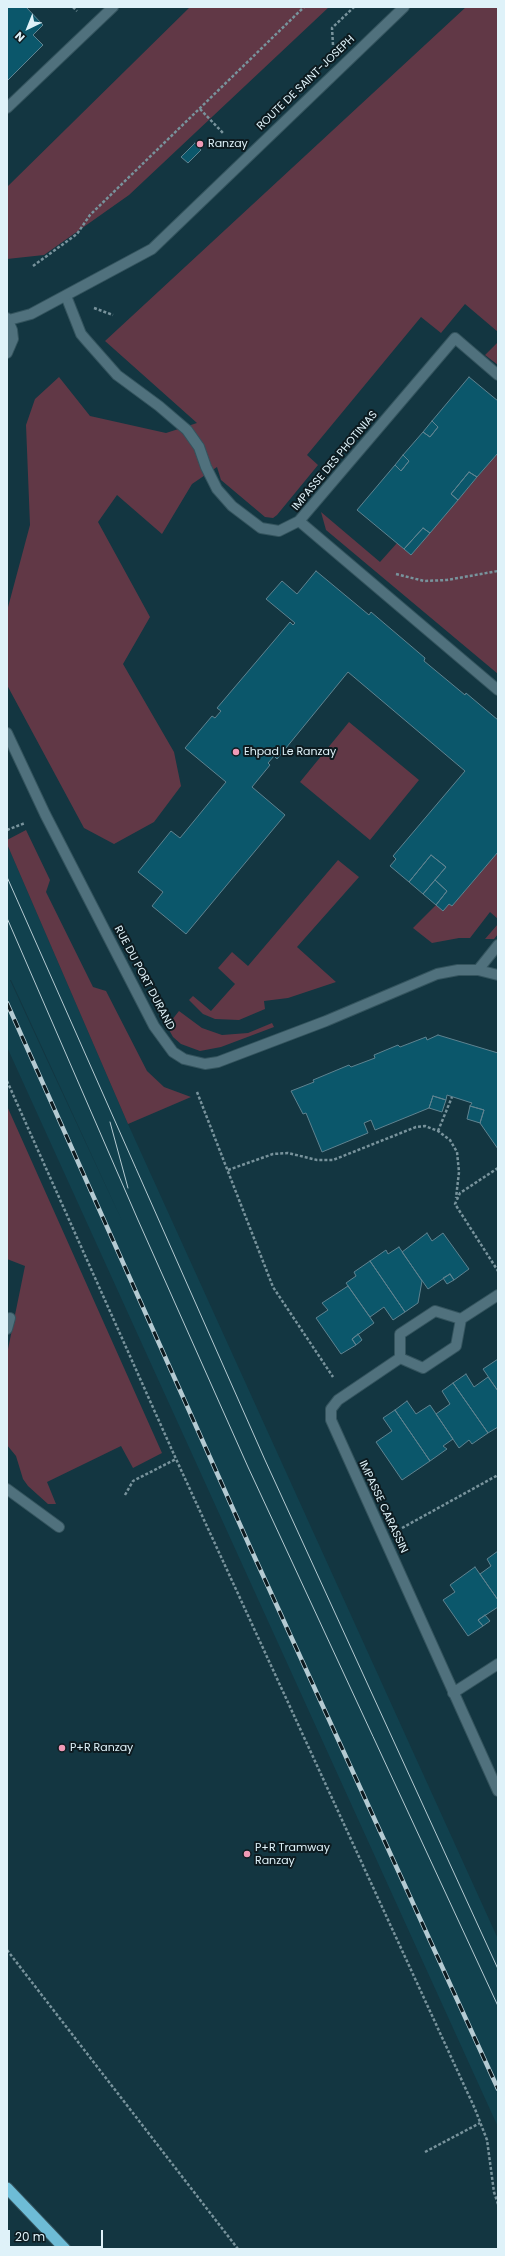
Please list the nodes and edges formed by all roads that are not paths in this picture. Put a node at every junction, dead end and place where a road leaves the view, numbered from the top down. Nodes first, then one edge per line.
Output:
1 (113, 7) edge
2 (404, 7) edge
3 (7, 108) edge
4 (66, 296) junction
5 (8, 319) edge
6 (7, 353) edge
7 (498, 375) edge
8 (299, 521) junction
9 (498, 690) edge
10 (7, 733) edge
11 (498, 945) edge
12 (478, 970) junction
13 (498, 975) edge
14 (498, 1295) edge
15 (10, 1318) dead end
16 (461, 1319) junction
17 (7, 1329) edge
18 (400, 1358) junction
19 (7, 1489) edge
20 (59, 1527) dead end
21 (498, 1664) edge
22 (453, 1693) junction
23 (498, 1791) edge
24 (7, 2188) edge
25 (65, 2249) edge

1 - 3 street
2 - 4 street, ROUTE DE SAINT-JOSEPH
4 - 5 street, ROUTE DE SAINT-JOSEPH
4 - 8 street, IMPASSE DES PHOTINIAS
5 - 6 street
7 - 8 street, IMPASSE DES PHOTINIAS
8 - 9 street
10 - 12 street, RUE DU PORT DURAND
11 - 12 street
12 - 13 street, RUE DU PORT DURAND
14 - 16 street
15 - 17 street
16 - 18 street
16 - 18 street
18 - 22 street, IMPASSE CARASSIN
19 - 20 street
21 - 22 street
22 - 23 street, IMPASSE CARASSIN
24 - 25 highway

